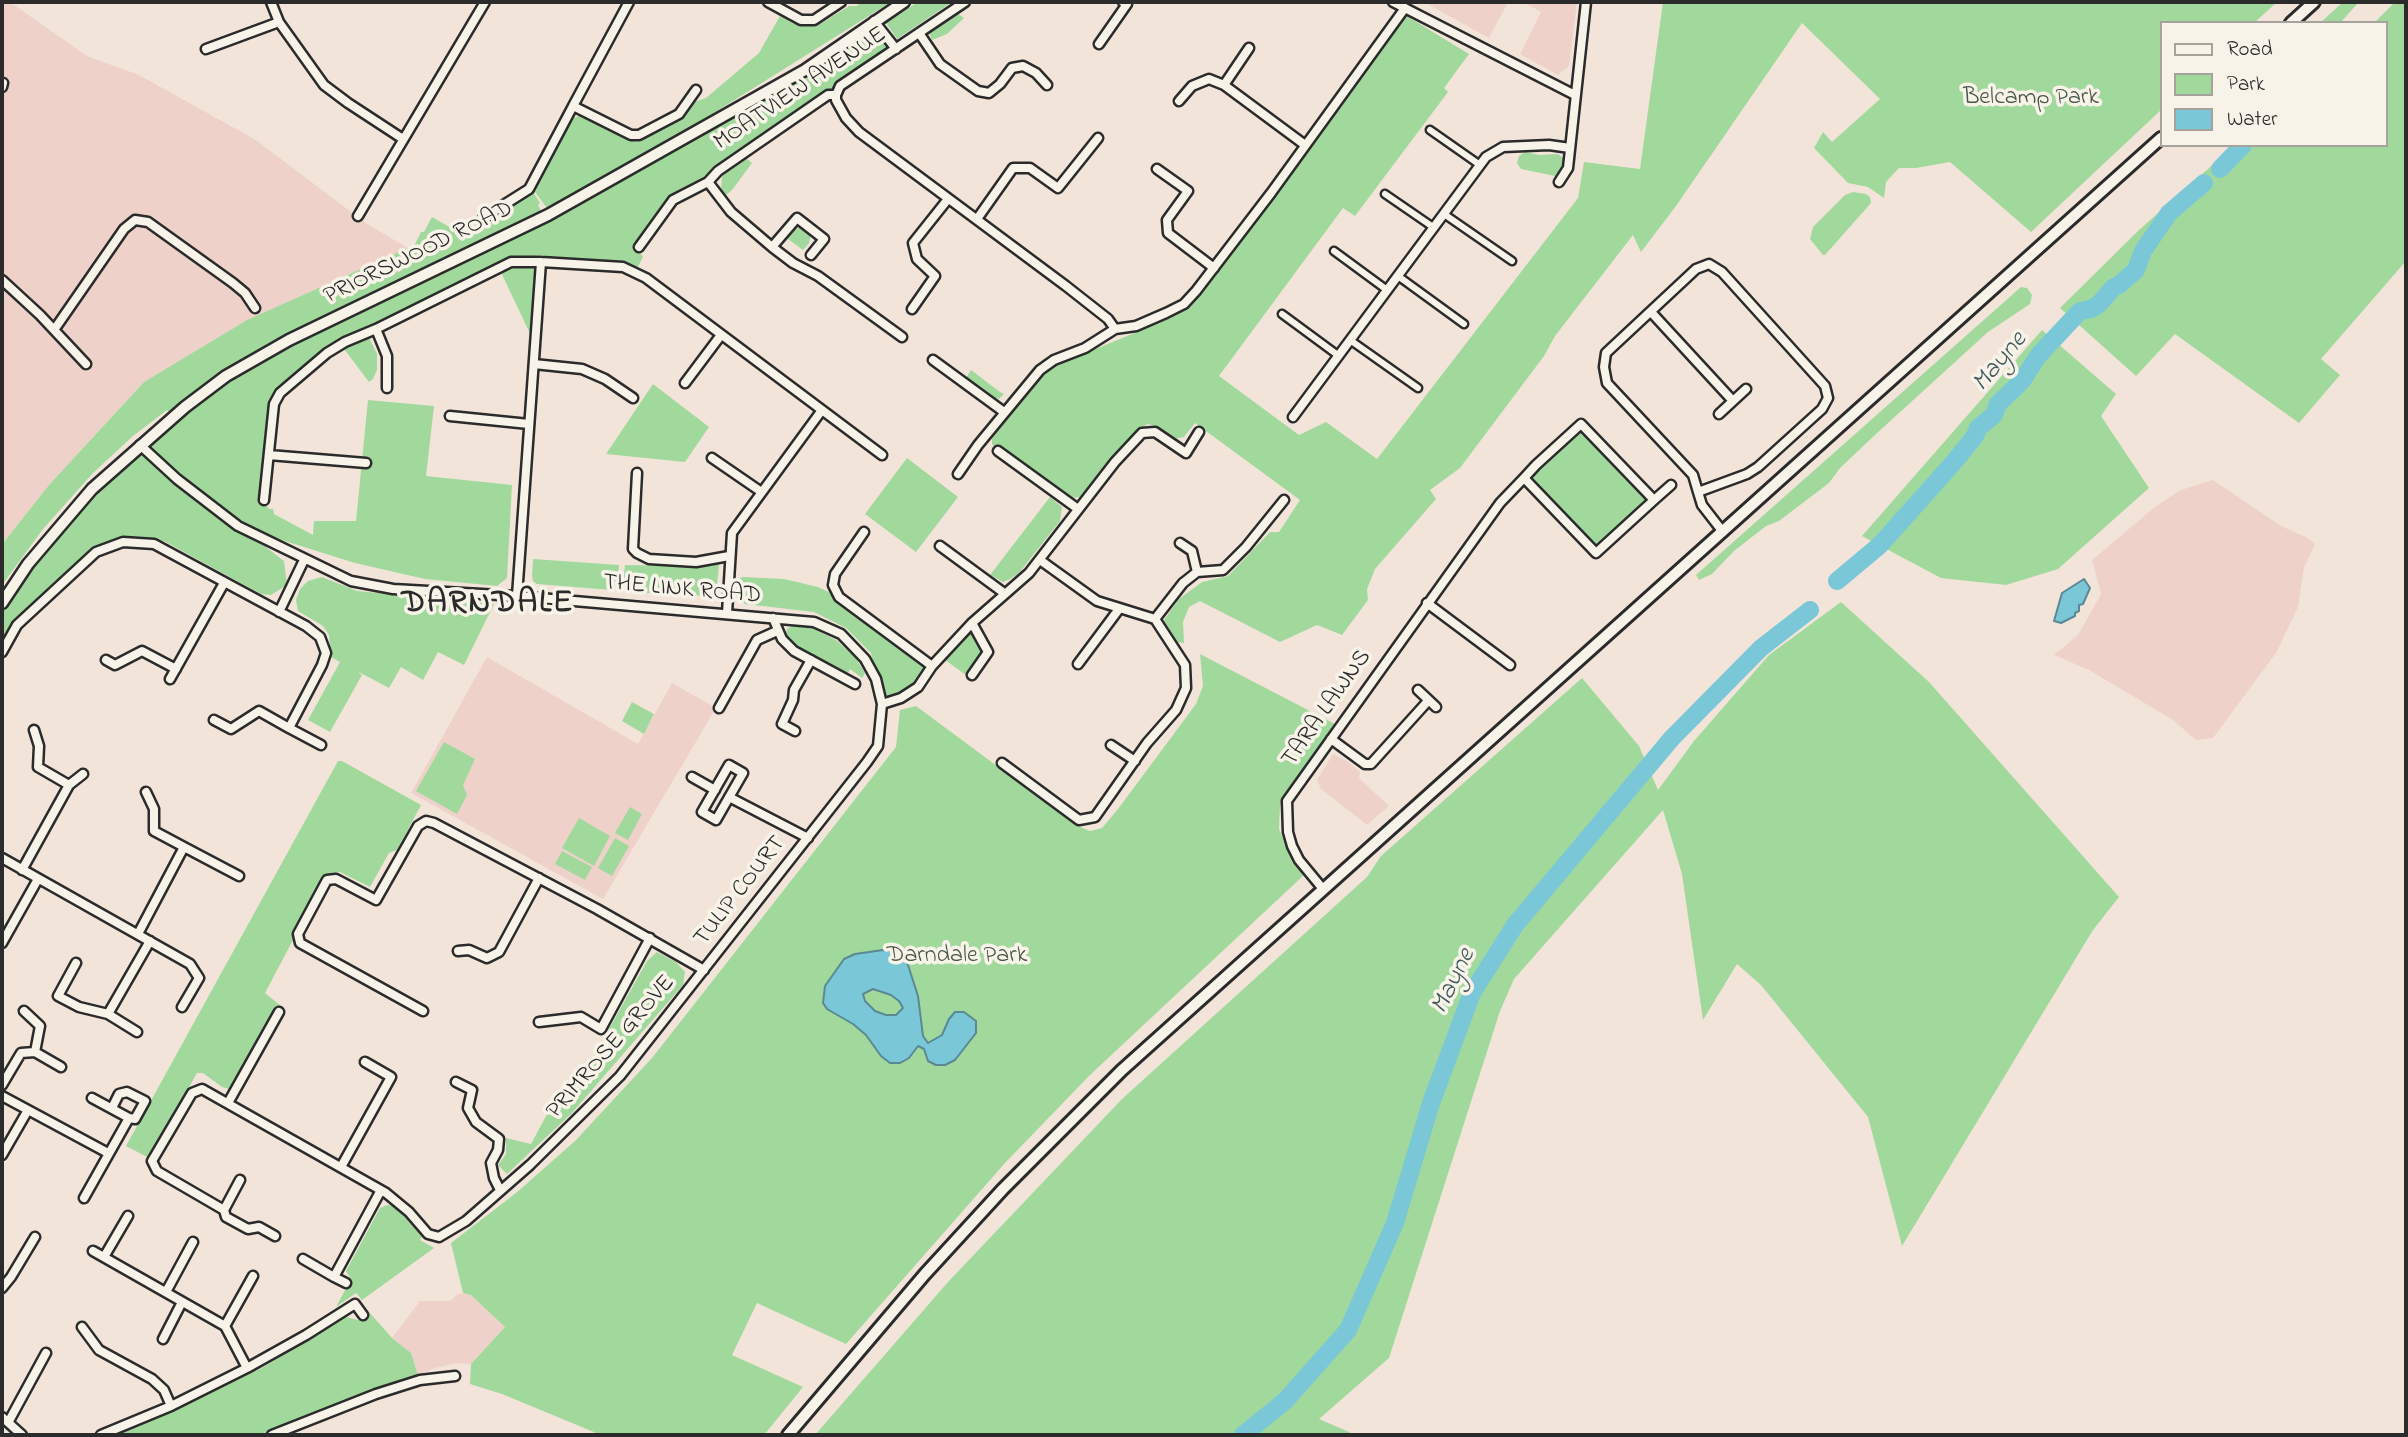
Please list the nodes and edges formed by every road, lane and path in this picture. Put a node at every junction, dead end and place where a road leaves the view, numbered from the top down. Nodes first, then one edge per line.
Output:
1 (271, 2) edge
2 (485, 2) edge
3 (629, 2) edge
4 (768, 2) edge
5 (841, 2) edge
6 (904, 2) edge
7 (965, 2) edge
8 (1123, 2) edge
9 (1393, 2) edge
10 (1586, 2) edge
11 (2314, 2) edge
12 (1405, 8) junction
13 (874, 21) junction
14 (2293, 21) edge
15 (279, 22) junction
16 (919, 33) junction
17 (1099, 44) dead end
18 (1249, 48) dead end
19 (206, 49) dead end
20 (896, 49) junction
21 (1047, 85) dead end
22 (1224, 85) junction
23 (696, 90) dead end
24 (836, 95) junction
25 (1575, 95) junction
26 (1179, 102) dead end
27 (573, 106) junction
28 (1430, 130) dead end
29 (1098, 138) dead end
30 (403, 139) junction
31 (2160, 139) edge
32 (1305, 145) junction
33 (1570, 148) junction
34 (1480, 165) junction
35 (1157, 169) dead end
36 (708, 182) junction
37 (1559, 182) dead end
38 (1385, 194) dead end
39 (948, 199) junction
40 (1444, 214) junction
41 (358, 216) dead end
42 (483, 218) dead end
43 (977, 219) junction
44 (1433, 227) junction
45 (639, 247) dead end
46 (772, 247) junction
47 (1334, 251) dead end
48 (811, 255) dead end
49 (1512, 261) dead end
50 (541, 262) junction
51 (1214, 268) junction
52 (1398, 276) junction
53 (2, 280) edge
54 (1387, 290) junction
55 (255, 308) dead end
56 (912, 309) dead end
57 (1650, 312) junction
58 (1282, 314) dead end
59 (1464, 324) dead end
60 (376, 329) junction
61 (1115, 329) junction
62 (54, 330) junction
63 (721, 335) junction
64 (902, 337) dead end
65 (1350, 340) junction
66 (1339, 356) junction
67 (933, 360) dead end
68 (86, 364) dead end
69 (534, 365) junction
70 (685, 383) dead end
71 (387, 388) dead end
72 (1418, 388) dead end
73 (1746, 390) dead end
74 (633, 398) dead end
75 (1733, 401) junction
76 (822, 410) junction
77 (1004, 412) junction
78 (1719, 414) dead end
79 (450, 416) dead end
80 (1293, 417) dead end
81 (529, 424) junction
82 (1199, 432) dead end
83 (140, 445) junction
84 (998, 451) dead end
85 (269, 455) junction
86 (882, 455) dead end
87 (712, 458) dead end
88 (366, 463) dead end
89 (637, 473) dead end
90 (958, 474) dead end
91 (1524, 478) junction
92 (1671, 485) dead end
93 (760, 491) junction
94 (1698, 492) junction
95 (264, 500) dead end
96 (1284, 500) dead end
97 (1654, 500) junction
98 (1078, 509) junction
99 (864, 532) dead end
100 (1723, 532) junction
101 (1180, 543) dead end
102 (940, 546) dead end
103 (729, 555) junction
104 (1040, 559) junction
105 (304, 560) junction
106 (1197, 572) junction
107 (224, 583) junction
108 (1004, 593) junction
109 (516, 596) junction
110 (2, 603) edge
111 (1427, 603) junction
112 (1119, 608) junction
113 (279, 612) junction
114 (727, 613) junction
115 (773, 618) junction
116 (1155, 619) junction
117 (972, 623) junction
118 (777, 631) junction
119 (2, 652) edge
120 (106, 660) dead end
121 (811, 660) junction
122 (1078, 664) dead end
123 (932, 666) junction
124 (1510, 666) dead end
125 (176, 669) junction
126 (972, 674) dead end
127 (170, 679) dead end
128 (855, 684) dead end
129 (1418, 690) dead end
130 (882, 704) junction
131 (719, 708) dead end
132 (214, 720) dead end
133 (289, 728) junction
134 (34, 730) dead end
135 (795, 731) dead end
136 (1331, 738) junction
137 (321, 745) dead end
138 (1111, 745) dead end
139 (1135, 761) junction
140 (1002, 763) dead end
141 (83, 774) dead end
142 (692, 777) dead end
143 (69, 785) junction
144 (715, 790) junction
145 (146, 792) dead end
146 (729, 797) junction
147 (808, 838) junction
148 (184, 847) junction
149 (2, 858) edge
150 (22, 870) junction
151 (239, 876) dead end
152 (539, 878) junction
153 (38, 879) junction
154 (1323, 889) junction
155 (138, 934) junction
156 (650, 938) junction
157 (150, 941) junction
158 (2, 943) edge
159 (458, 951) dead end
160 (76, 963) dead end
161 (704, 970) junction
162 (181, 1007) dead end
163 (24, 1011) dead end
164 (423, 1011) dead end
165 (279, 1012) dead end
166 (108, 1014) junction
167 (539, 1022) dead end
168 (137, 1032) dead end
169 (35, 1052) junction
170 (365, 1062) dead end
171 (61, 1066) dead end
172 (456, 1082) dead end
173 (2, 1085) edge
174 (2, 1096) edge
175 (92, 1098) dead end
176 (228, 1103) junction
177 (112, 1108) junction
178 (28, 1110) junction
179 (129, 1118) junction
180 (108, 1153) junction
181 (2, 1155) edge
182 (341, 1167) junction
183 (240, 1180) dead end
184 (381, 1190) junction
185 (500, 1191) junction
186 (84, 1198) dead end
187 (224, 1210) junction
188 (128, 1216) dead end
189 (275, 1236) dead end
190 (35, 1237) dead end
191 (193, 1242) dead end
192 (93, 1251) dead end
193 (104, 1257) junction
194 (303, 1259) dead end
195 (2, 1272) edge
196 (253, 1276) dead end
197 (11, 1277) junction
198 (334, 1277) junction
199 (346, 1283) dead end
200 (2, 1288) edge
201 (166, 1292) junction
202 (182, 1302) junction
203 (363, 1315) dead end
204 (225, 1326) junction
205 (82, 1327) dead end
206 (163, 1339) dead end
207 (46, 1353) dead end
208 (247, 1368) junction
209 (455, 1376) dead end
210 (171, 1406) junction
211 (5, 1419) edge
212 (22, 1435) edge
213 (101, 1435) edge
214 (272, 1435) edge
215 (788, 1435) edge

1 - 15 street
2 - 30 street
3 - 27 street
4 - 5 street
6 - 13 street, PRIORSWOOD ROAD
7 - 16 street, MOATVIEW AVENUE
8 - 17 street
9 - 12 street
10 - 25 street
11 - 14 main road
12 - 25 street
12 - 32 street
13 - 20 street
13 - 83 street, PRIORSWOOD ROAD
15 - 19 street
15 - 30 street
16 - 20 street, MOATVIEW AVENUE
16 - 21 street, MOATVIEW AVENUE
18 - 22 street
20 - 24 street, MOATVIEW AVENUE
22 - 26 street
22 - 32 street
23 - 27 street
24 - 36 street, MOATVIEW AVENUE
24 - 39 street
25 - 33 street
27 - 42 street
28 - 34 street
29 - 43 street
30 - 41 street
31 - 100 main road
32 - 51 street
33 - 34 street
33 - 37 street
34 - 40 street
35 - 51 street
36 - 45 street, MOATVIEW AVENUE
36 - 46 street, MOATVIEW AVENUE
38 - 44 street
39 - 43 street
39 - 56 street
40 - 44 street
40 - 49 street
43 - 61 street
44 - 52 street
46 - 48 street
46 - 64 street, MOATVIEW AVENUE
47 - 54 street
50 - 60 street
50 - 63 street
50 - 69 street
51 - 61 street
52 - 54 street
52 - 59 street
53 - 62 street
54 - 65 street
55 - 62 street
57 - 75 street
57 - 94 street
57 - 94 street
58 - 66 street
60 - 71 street
60 - 85 street
61 - 77 street
62 - 68 street
63 - 70 street
63 - 76 street
65 - 66 street
65 - 72 street
66 - 80 street
67 - 77 street
69 - 74 street
69 - 81 street
73 - 75 street
75 - 78 street
76 - 86 street
76 - 93 street
77 - 90 street
79 - 81 street
81 - 109 street
82 - 98 street
83 - 105 street, THE LINK ROAD
83 - 110 street, PRIORSWOOD ROAD
84 - 98 street
85 - 88 street
85 - 95 street
87 - 93 street
89 - 103 street
91 - 97 street
91 - 97 street, TARA LAWNS
91 - 111 street, TARA LAWNS
92 - 97 street
93 - 103 street
94 - 100 street
96 - 106 street
98 - 104 street
99 - 123 street
100 - 154 main road
101 - 106 street
102 - 108 street
103 - 114 street
104 - 108 street
104 - 112 street
105 - 109 street, THE LINK ROAD
105 - 113 street
106 - 116 street
107 - 113 street
107 - 119 street
107 - 125 street
108 - 117 street
109 - 114 street, THE LINK ROAD
111 - 124 street
111 - 136 street, TARA LAWNS
112 - 116 street
112 - 122 street
113 - 133 street
114 - 115 street, THE LINK ROAD
115 - 118 street
115 - 130 street, THE LINK ROAD
116 - 139 street
117 - 123 street
117 - 126 street
118 - 121 street
118 - 131 street
120 - 125 street
121 - 128 street
121 - 135 street
123 - 130 street
125 - 127 street
129 - 136 street
130 - 147 street, TULIP COURT
132 - 133 street
133 - 137 street
134 - 143 street
136 - 154 street, TARA LAWNS
138 - 139 street
139 - 140 street
141 - 143 street
142 - 144 street
143 - 150 street
144 - 146 street
144 - 146 street
145 - 148 street
146 - 147 street, TULIP COURT
147 - 161 street, TULIP COURT
148 - 151 street
148 - 155 street
149 - 150 street
150 - 153 street
152 - 156 street, PRIMROSE GROVE
152 - 159 street
152 - 164 street, PRIMROSE GROVE
153 - 155 street
153 - 158 street
154 - 215 main road
155 - 157 street
156 - 161 street, PRIMROSE GROVE
156 - 167 street, PRIMROSE GROVE
157 - 162 street
157 - 166 street
160 - 166 street
161 - 185 street, PRIMROSE GROVE
163 - 169 street
165 - 176 street
166 - 168 street
169 - 171 street
169 - 173 street
170 - 182 street
172 - 185 street
174 - 178 street
175 - 177 street
176 - 182 street
176 - 187 street
177 - 179 street
177 - 179 street
178 - 180 street
178 - 181 street
179 - 180 street
180 - 186 street
182 - 184 street
183 - 187 street
184 - 185 street, PRIMROSE GROVE
184 - 198 street
187 - 189 street
188 - 193 street
190 - 197 street
191 - 201 street
192 - 193 street
193 - 201 street
194 - 198 street
195 - 197 street
196 - 204 street
197 - 200 street
198 - 199 street
201 - 202 street
202 - 204 street
202 - 206 street
203 - 208 street
204 - 208 street
205 - 210 street
207 - 211 street
208 - 210 street
209 - 214 street
210 - 213 street
211 - 212 street

